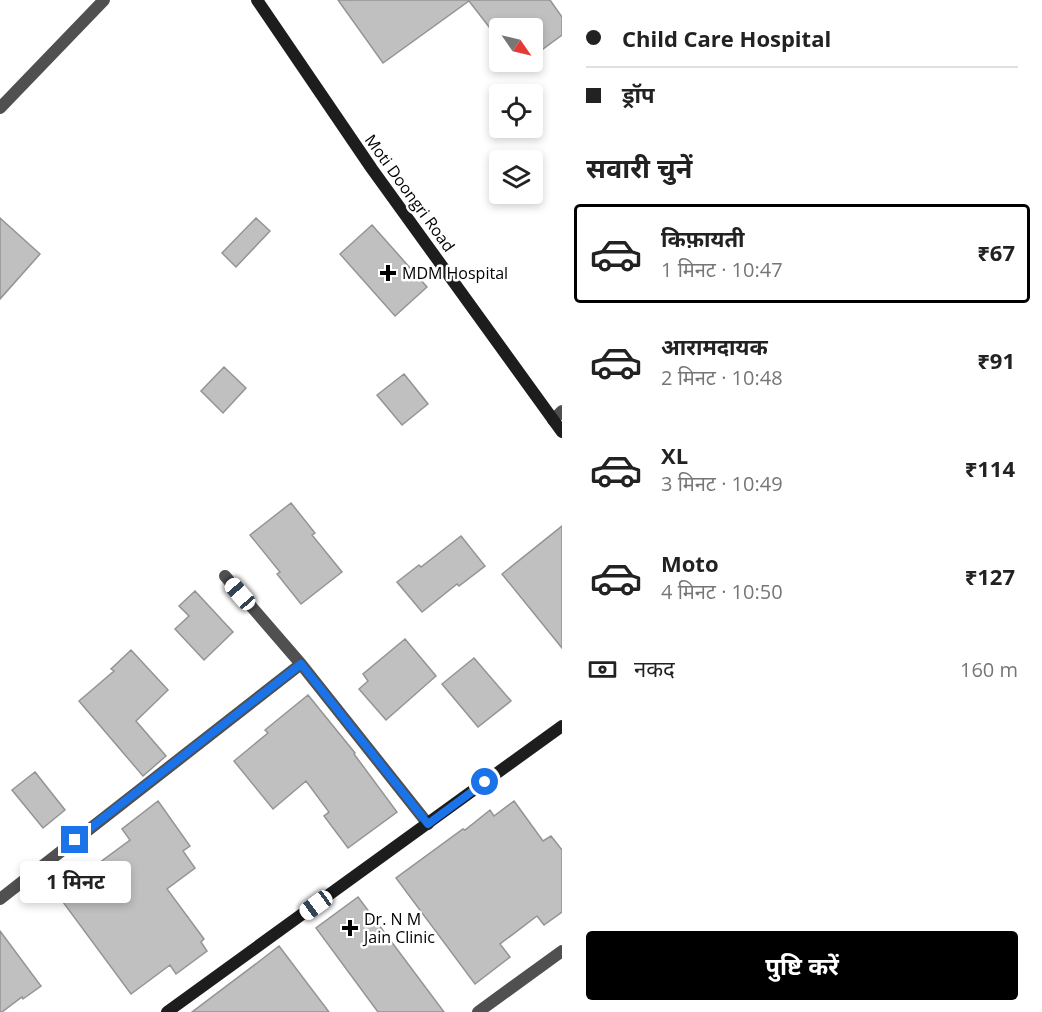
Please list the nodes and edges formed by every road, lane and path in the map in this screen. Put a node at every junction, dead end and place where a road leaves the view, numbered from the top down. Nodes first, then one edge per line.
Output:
1 (104, 0) edge
2 (257, 0) edge
3 (0, 108) edge
4 (557, 415) edge
5 (562, 432) edge
6 (225, 576) dead end
7 (301, 664) junction
8 (562, 726) edge
9 (428, 824) junction
10 (0, 898) edge
11 (562, 951) edge
12 (167, 1012) edge
13 (478, 1012) edge

1 - 3 street
2 - 4 street, Moti Doongri Road
4 - 5 street, Moti Doongri Road
6 - 7 street
7 - 9 street
7 - 10 street
8 - 9 street
9 - 12 street
11 - 13 street

